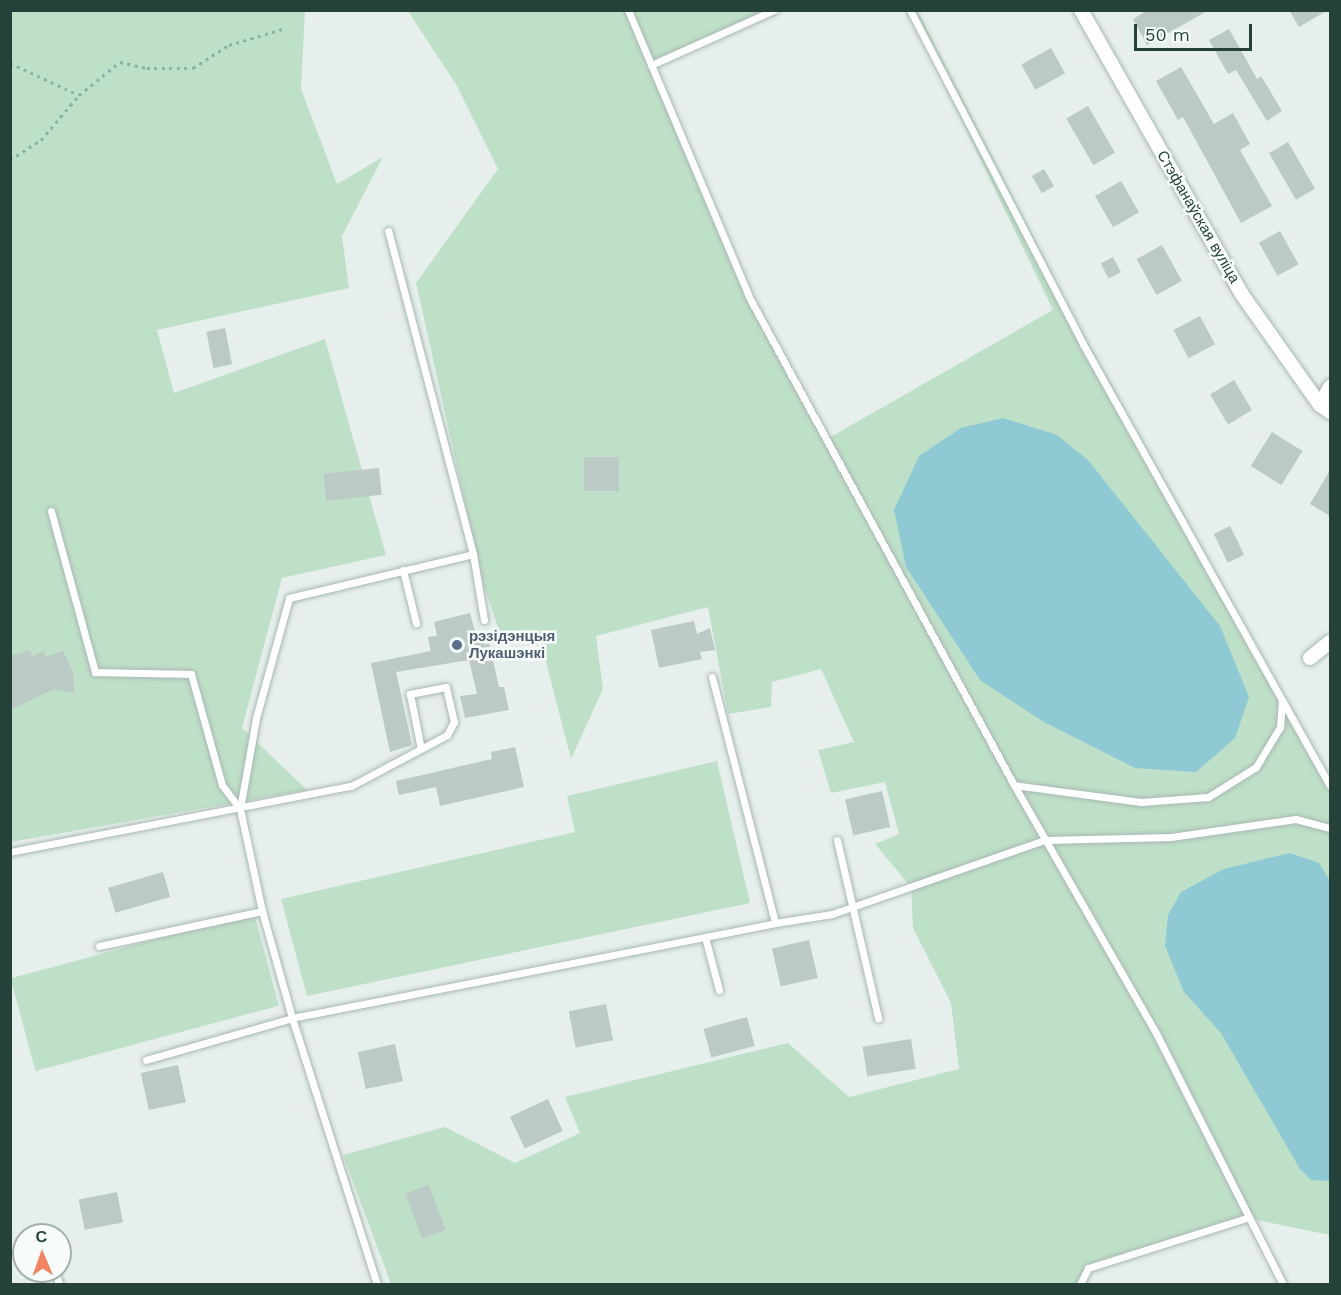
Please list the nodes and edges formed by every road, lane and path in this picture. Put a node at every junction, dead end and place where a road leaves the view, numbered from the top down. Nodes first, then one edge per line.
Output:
1 (628, 10) edge
2 (774, 10) edge
3 (910, 10) edge
4 (1081, 10) edge
5 (286, 28) dead end
6 (10, 63) edge
7 (651, 65) junction
8 (80, 95) junction
9 (10, 160) edge
10 (388, 231) dead end
11 (1330, 387) edge
12 (1325, 408) edge
13 (51, 511) dead end
14 (473, 554) junction
15 (403, 570) junction
16 (484, 620) dead end
17 (416, 623) dead end
18 (1330, 642) edge
19 (1310, 658) dead end
20 (712, 677) dead end
21 (1282, 700) junction
22 (421, 749) junction
23 (1014, 785) junction
24 (1330, 786) edge
25 (240, 809) junction
26 (1330, 828) edge
27 (837, 840) dead end
28 (1045, 840) junction
29 (10, 852) edge
30 (852, 907) junction
31 (262, 911) junction
32 (775, 923) junction
33 (705, 937) junction
34 (99, 946) dead end
35 (719, 990) dead end
36 (292, 1018) junction
37 (878, 1018) dead end
38 (146, 1060) dead end
39 (1247, 1218) junction
40 (377, 1284) edge
41 (1080, 1284) edge
42 (1283, 1284) edge

1 - 7 lane
2 - 7 lane
3 - 21 lane
4 - 12 street, Стэфанаўская вуліца
5 - 8 path
6 - 8 path
7 - 23 lane
8 - 9 path
10 - 14 lane
11 - 12 street
13 - 25 lane
14 - 15 lane
14 - 16 lane
15 - 17 lane
15 - 25 lane
18 - 19 street
20 - 32 lane
21 - 23 lane
21 - 24 lane
22 - 22 lane
22 - 25 lane
23 - 28 lane
25 - 29 lane
25 - 31 lane
26 - 28 lane
27 - 30 lane
28 - 30 lane
28 - 39 lane
30 - 32 lane
30 - 37 lane
31 - 34 lane
31 - 36 lane
32 - 33 lane
33 - 35 lane
33 - 36 lane
36 - 38 lane
36 - 40 lane
39 - 41 lane
39 - 42 lane

